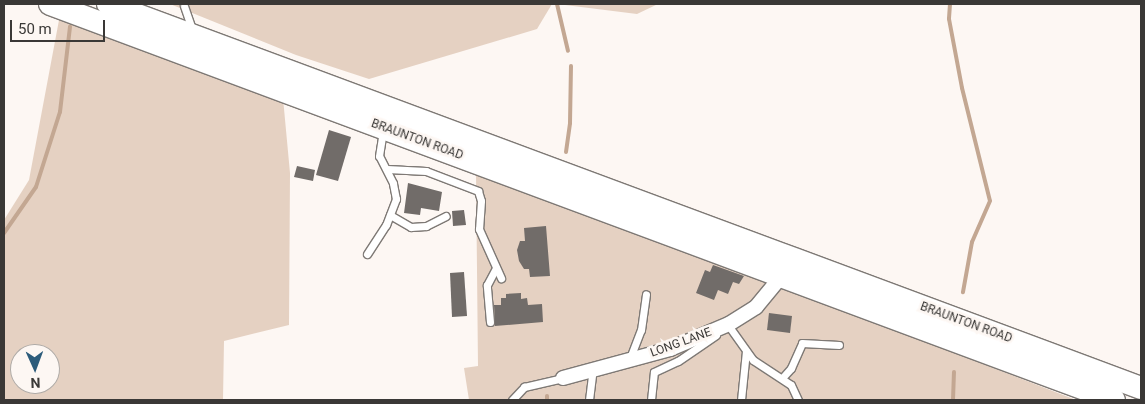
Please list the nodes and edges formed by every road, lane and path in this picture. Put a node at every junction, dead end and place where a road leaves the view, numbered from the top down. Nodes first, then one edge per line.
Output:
1 (50, 4) edge
2 (108, 4) edge
3 (184, 6) dead end
4 (132, 9) edge
5 (202, 40) junction
6 (384, 128) junction
7 (387, 169) junction
8 (390, 215) junction
9 (446, 216) dead end
10 (367, 254) dead end
11 (496, 268) junction
12 (787, 268) junction
13 (501, 278) dead end
14 (646, 294) dead end
15 (490, 322) dead end
16 (729, 324) junction
17 (839, 345) dead end
18 (746, 351) junction
19 (630, 358) junction
20 (593, 369) junction
21 (783, 377) junction
22 (563, 378) joint
23 (1141, 388) edge
24 (512, 400) edge
25 (589, 400) edge
26 (651, 400) edge
27 (740, 400) edge
28 (798, 400) edge
29 (1114, 400) edge

1 - 6 main road, BRAUNTON ROAD
2 - 4 main road, BRAUNTON ROAD
3 - 5 lane
4 - 5 main road, BRAUNTON ROAD
5 - 12 main road, BRAUNTON ROAD
6 - 7 lane
6 - 12 main road, BRAUNTON ROAD
7 - 8 lane
7 - 11 lane
8 - 9 lane
8 - 10 lane
11 - 13 lane
11 - 15 lane
12 - 16 street, LONG LANE
12 - 23 main road, BRAUNTON ROAD
12 - 29 main road, BRAUNTON ROAD
14 - 19 lane
16 - 18 lane
16 - 19 street, LONG LANE
16 - 26 lane
17 - 21 lane
18 - 21 lane
18 - 27 lane
19 - 20 street, LONG LANE
20 - 22 street, LONG LANE
20 - 25 lane
21 - 28 lane
22 - 24 lane

